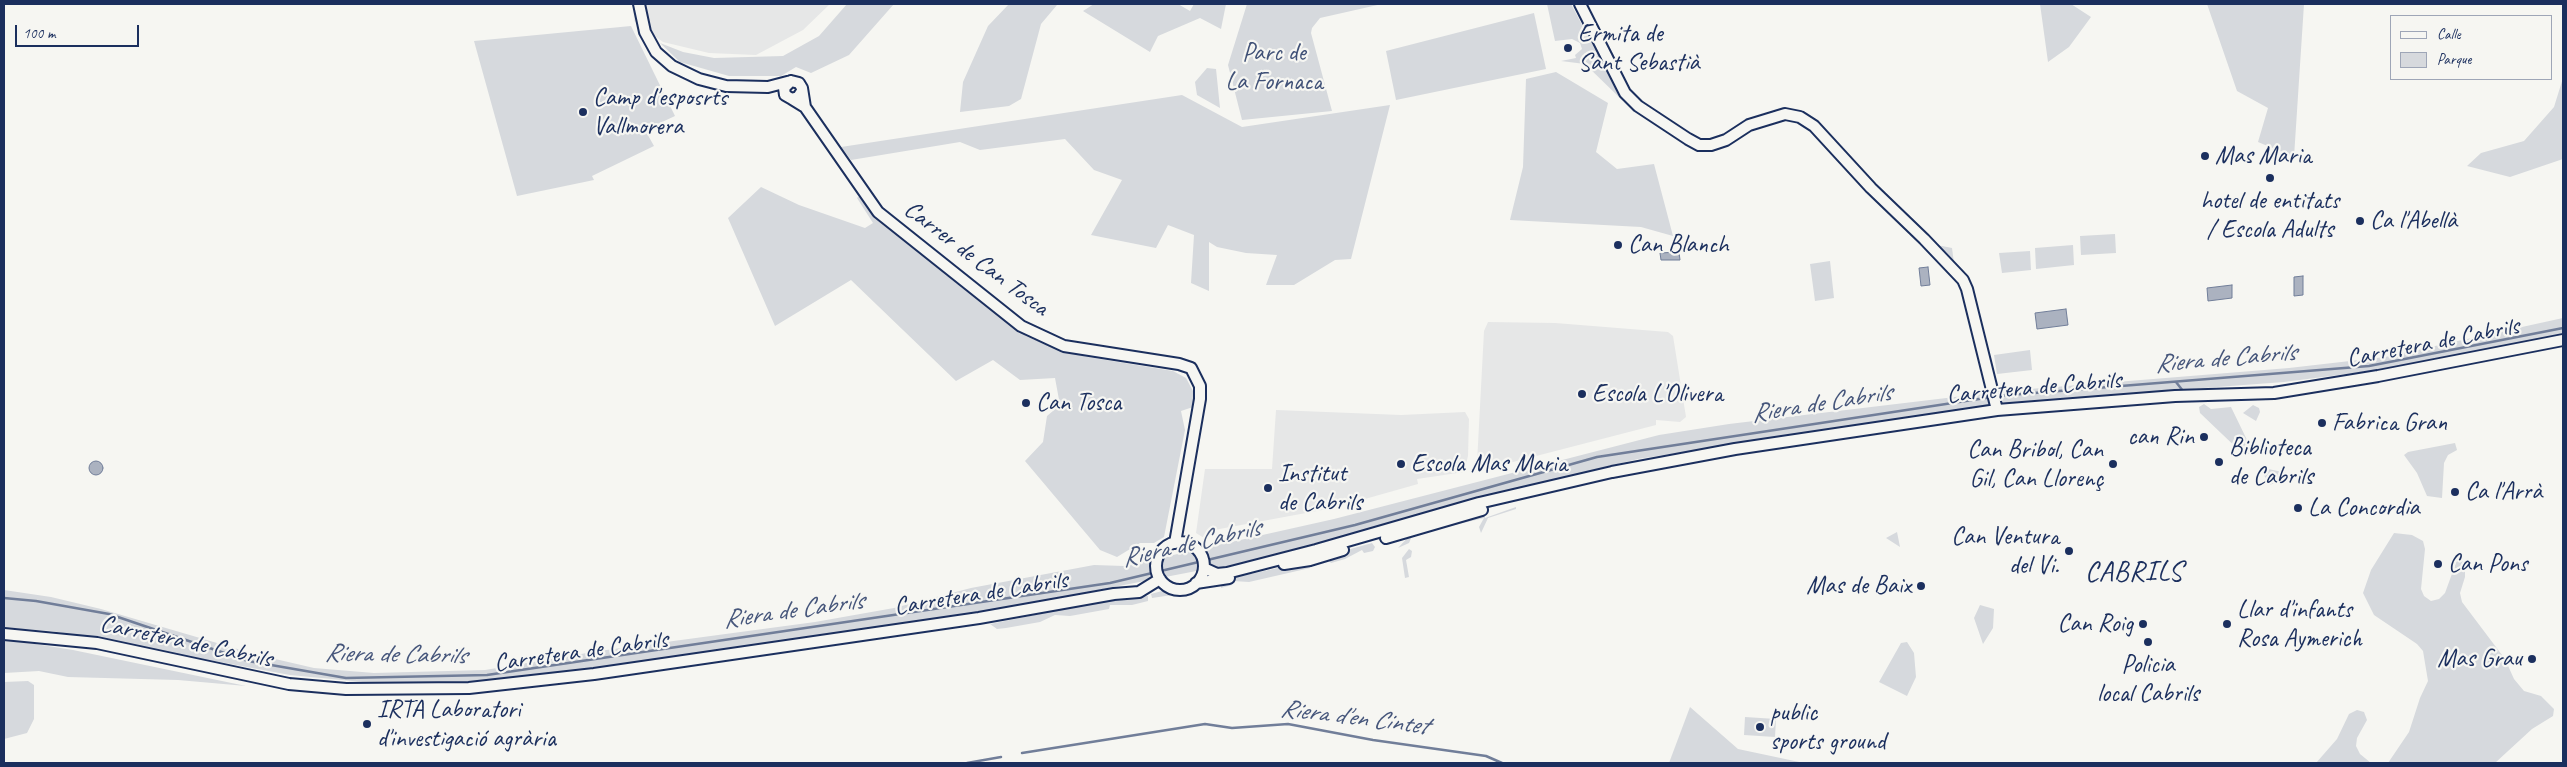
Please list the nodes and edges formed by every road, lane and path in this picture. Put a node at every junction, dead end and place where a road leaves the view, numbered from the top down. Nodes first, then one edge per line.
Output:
1 (639, 4) edge
2 (1580, 4) edge
3 (791, 81) junction
4 (768, 87) junction
5 (802, 92) junction
6 (789, 98) junction
7 (805, 107) junction
8 (2563, 340) edge
9 (1996, 408) junction
10 (1540, 489) junction
11 (1175, 543) junction
12 (1204, 568) junction
13 (1160, 579) junction
14 (1196, 584) junction
15 (4, 634) edge

1 - 4 street
2 - 9 street
3 - 4 street
3 - 5 street
3 - 6 street
4 - 6 street
5 - 6 street
5 - 7 street
6 - 7 street
7 - 11 street, Carrer de Can Tosca
8 - 9 street, Carretera de Cabrils
9 - 10 street, Carretera de Cabrils
10 - 12 street, Carretera de Cabrils
10 - 14 street, Carretera de Cabrils
11 - 12 street
11 - 13 street
12 - 14 street
13 - 14 street
13 - 15 street, Carretera de Cabrils

